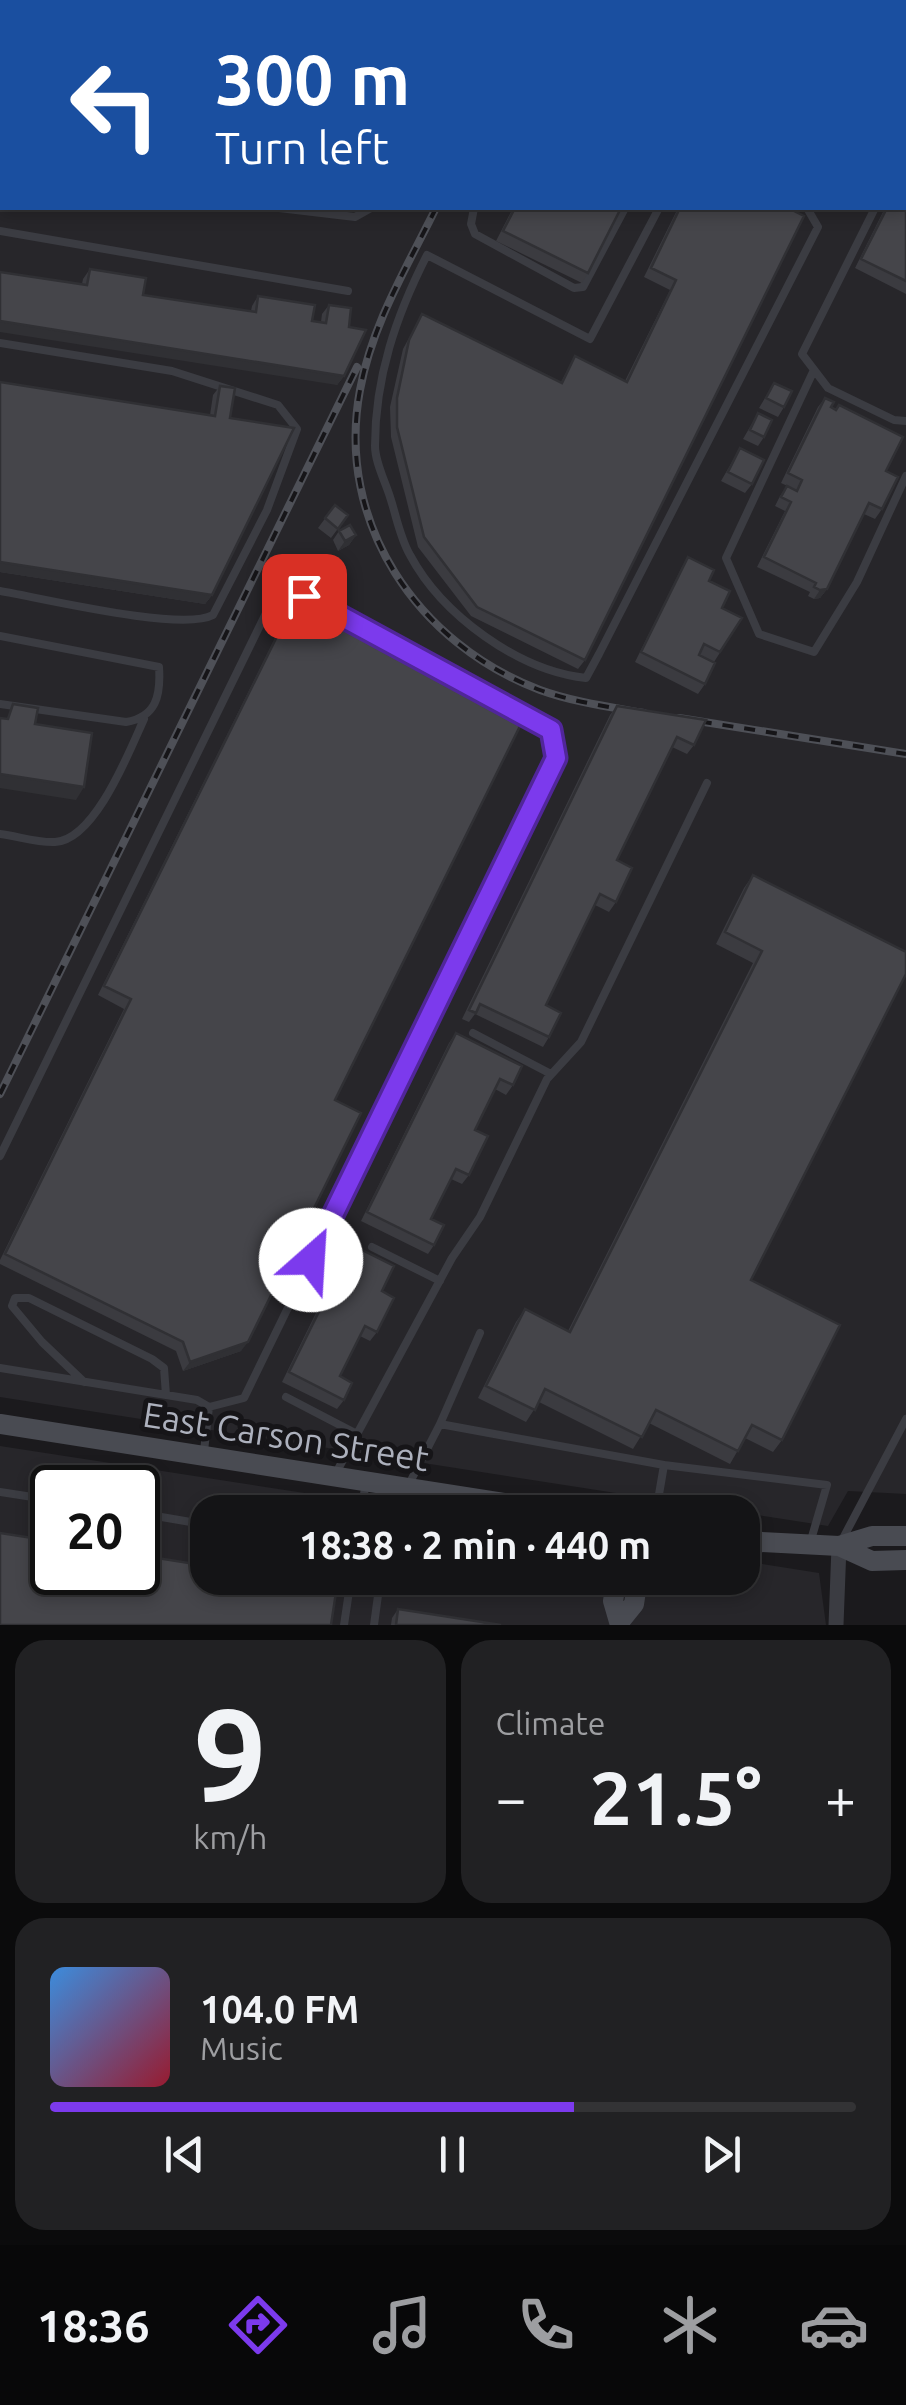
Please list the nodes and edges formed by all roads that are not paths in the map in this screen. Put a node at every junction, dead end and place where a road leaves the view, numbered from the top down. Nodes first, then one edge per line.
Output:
1 (296, 210) edge
2 (367, 210) edge
3 (474, 210) edge
4 (624, 210) edge
5 (658, 210) edge
6 (808, 210) edge
7 (874, 210) edge
8 (0, 231) edge
9 (348, 291) dead end
10 (0, 344) edge
11 (813, 372) junction
12 (906, 422) edge
13 (906, 476) edge
14 (0, 591) edge
15 (0, 636) edge
16 (0, 704) edge
17 (144, 719) junction
18 (707, 783) dead end
19 (0, 834) edge
20 (473, 1033) dead end
21 (551, 1074) junction
22 (0, 1156) edge
23 (372, 1247) dead end
24 (440, 1281) junction
25 (0, 1296) edge
26 (15, 1298) junction
27 (480, 1333) dead end
28 (0, 1368) edge
29 (84, 1382) junction
30 (166, 1395) junction
31 (286, 1397) dead end
32 (209, 1407) junction
33 (906, 1419) edge
34 (0, 1424) edge
35 (440, 1424) junction
36 (357, 1434) junction
37 (203, 1456) junction
38 (664, 1464) junction
39 (334, 1477) junction
40 (366, 1482) junction
41 (407, 1488) junction
42 (0, 1492) edge
43 (364, 1495) edge
44 (406, 1495) edge
45 (452, 1495) edge
46 (659, 1495) edge
47 (30, 1497) edge
48 (160, 1517) edge
49 (190, 1521) edge
50 (906, 1536) edge
51 (760, 1542) edge
52 (809, 1546) junction
53 (839, 1546) junction
54 (906, 1560) edge
55 (348, 1595) edge
56 (378, 1595) edge
57 (614, 1595) edge
58 (635, 1595) edge
59 (620, 1622) edge
60 (344, 1625) edge
61 (374, 1625) edge
62 (836, 1625) edge

1 - 2 lane
3 - 4 lane
5 - 6 lane
7 - 11 lane
8 - 9 lane
10 - 14 lane
11 - 12 lane
11 - 13 lane
15 - 17 lane
16 - 17 lane
17 - 19 lane
18 - 21 lane
20 - 21 lane
21 - 24 lane
22 - 32 lane
23 - 24 lane
24 - 36 lane
25 - 26 lane
26 - 29 lane
26 - 30 lane
27 - 35 lane
28 - 29 lane
29 - 30 lane
30 - 32 lane
31 - 36 lane
32 - 37 lane
33 - 53 lane
34 - 37 main road, East Carson Street
35 - 38 lane
35 - 41 lane
36 - 39 lane
37 - 39 main road, East Carson Street
38 - 46 lane
38 - 52 lane
39 - 40 main road, East Carson Street
40 - 41 main road, East Carson Street
40 - 43 lane
41 - 44 lane
41 - 45 main road, East Carson Street
42 - 47 lane
48 - 49 lane
50 - 53 main road
51 - 52 main road
52 - 53 main road
53 - 54 main road
53 - 62 street
55 - 60 lane
56 - 61 lane
57 - 59 main road
58 - 59 main road

